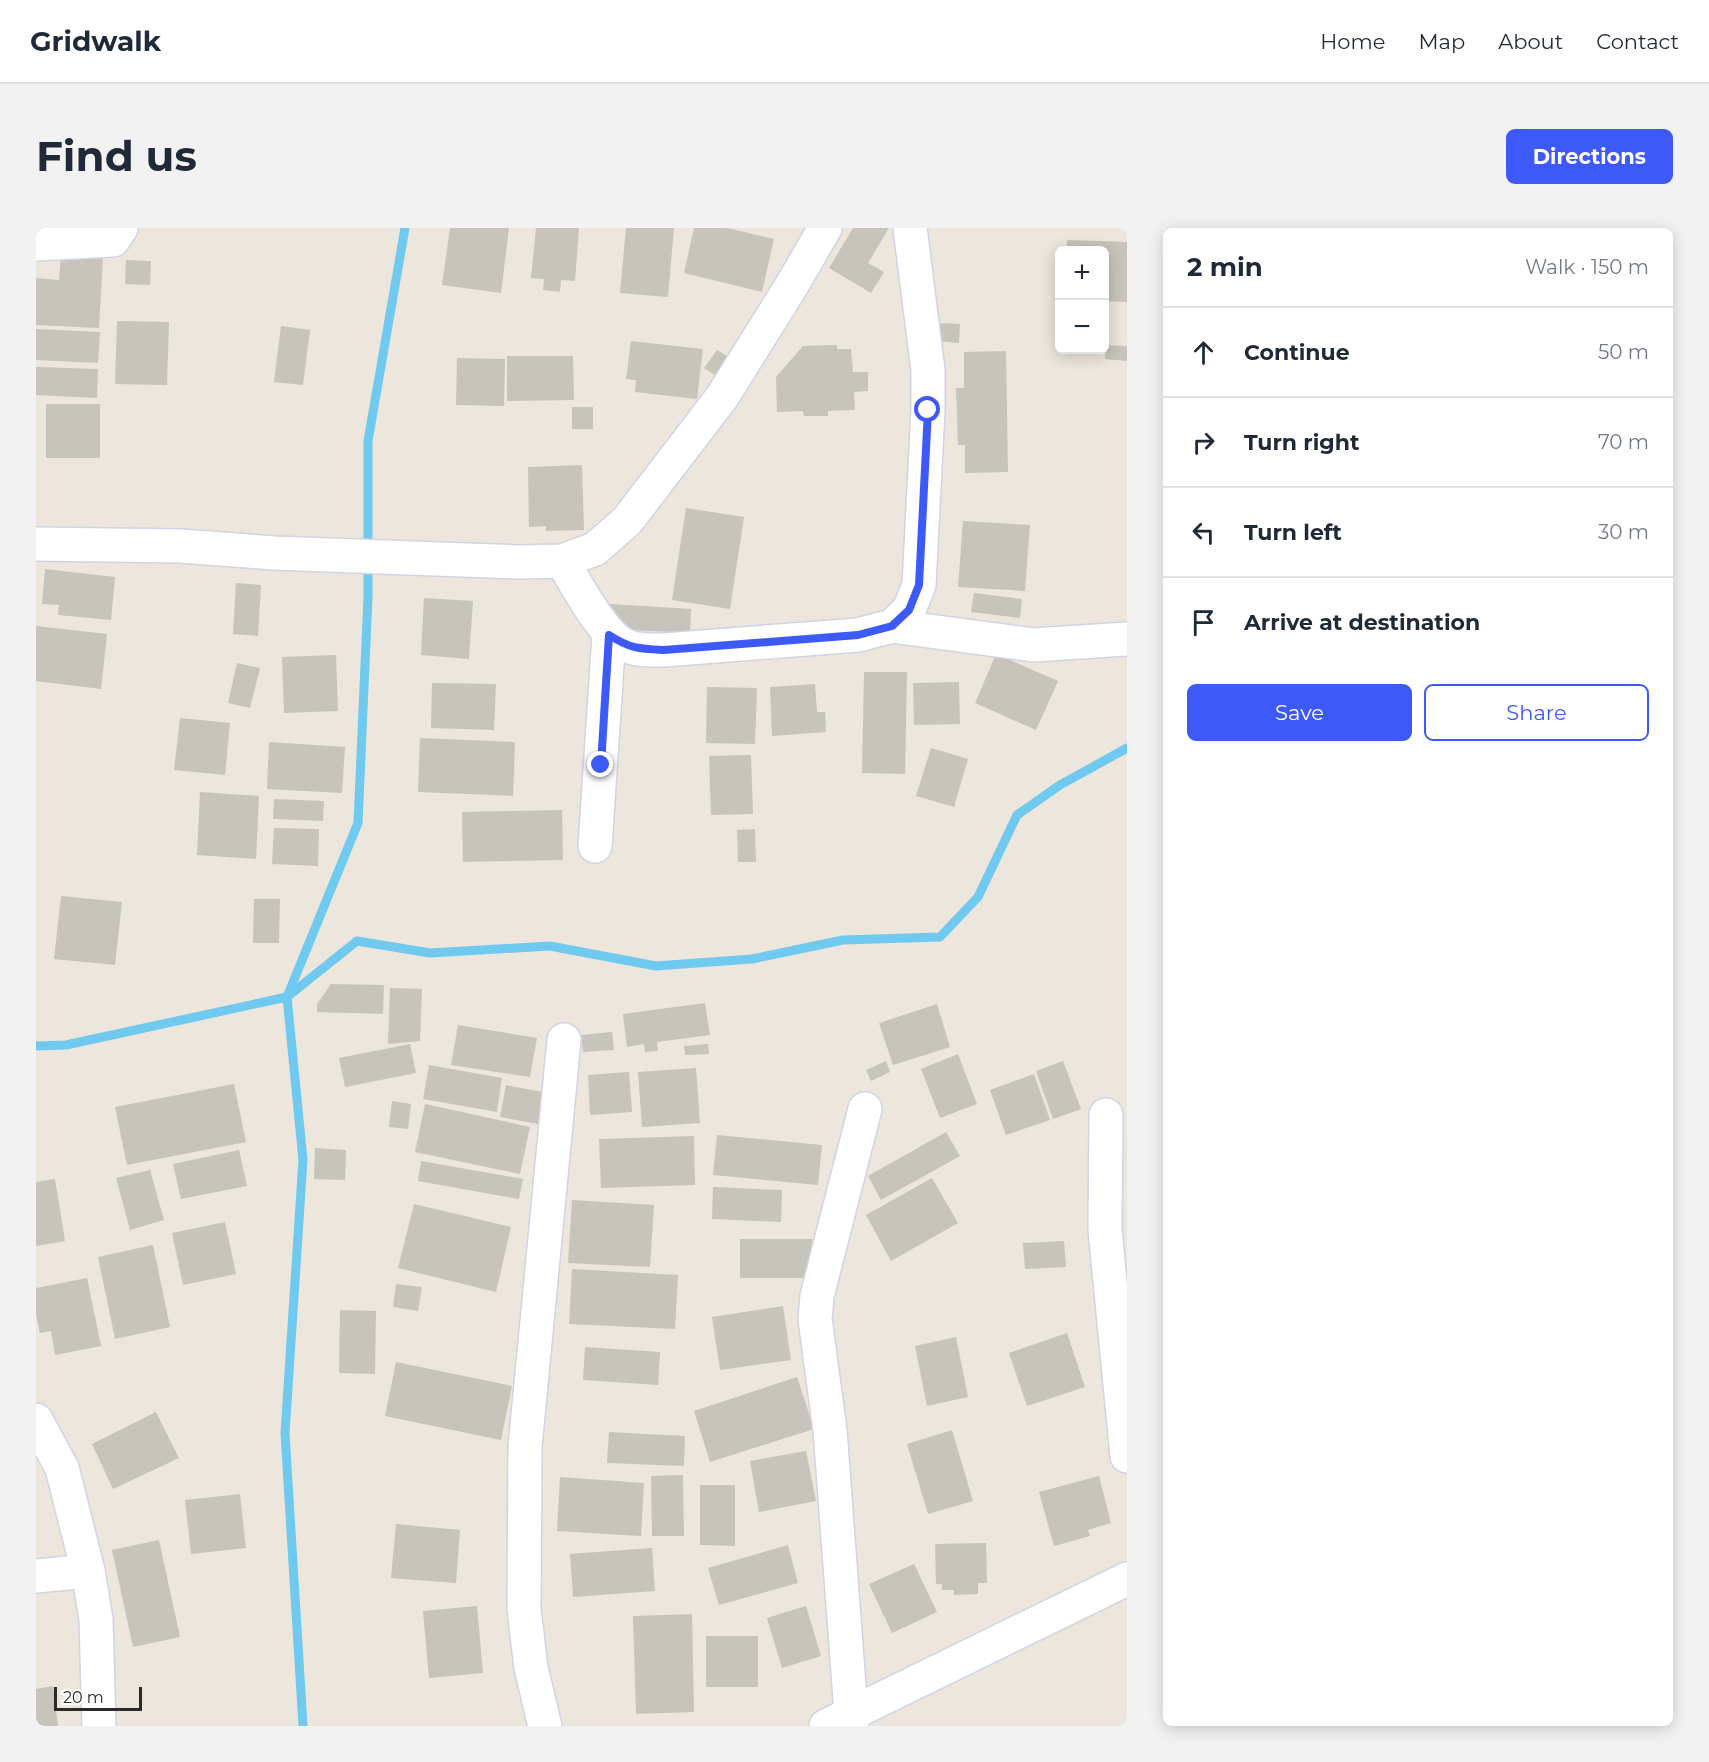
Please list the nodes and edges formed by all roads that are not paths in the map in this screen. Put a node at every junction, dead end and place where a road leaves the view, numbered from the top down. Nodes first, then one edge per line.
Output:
1 (121, 228) edge
2 (825, 228) edge
3 (910, 228) edge
4 (36, 244) edge
5 (36, 544) edge
6 (562, 561) junction
7 (892, 626) junction
8 (609, 635) junction
9 (1127, 639) edge
10 (595, 846) dead end
11 (564, 1040) dead end
12 (865, 1109) dead end
13 (1106, 1115) dead end
14 (36, 1420) edge
15 (1127, 1456) edge
16 (88, 1571) junction
17 (36, 1576) edge
18 (1127, 1579) edge
19 (844, 1722) edge
20 (99, 1726) edge
21 (546, 1726) edge

1 - 4 street
2 - 6 street
3 - 7 street
5 - 6 street
6 - 8 street
7 - 8 street
7 - 9 street
8 - 10 street
11 - 21 street
12 - 19 street
13 - 15 street
14 - 16 street
16 - 17 street
16 - 20 street
18 - 19 street

